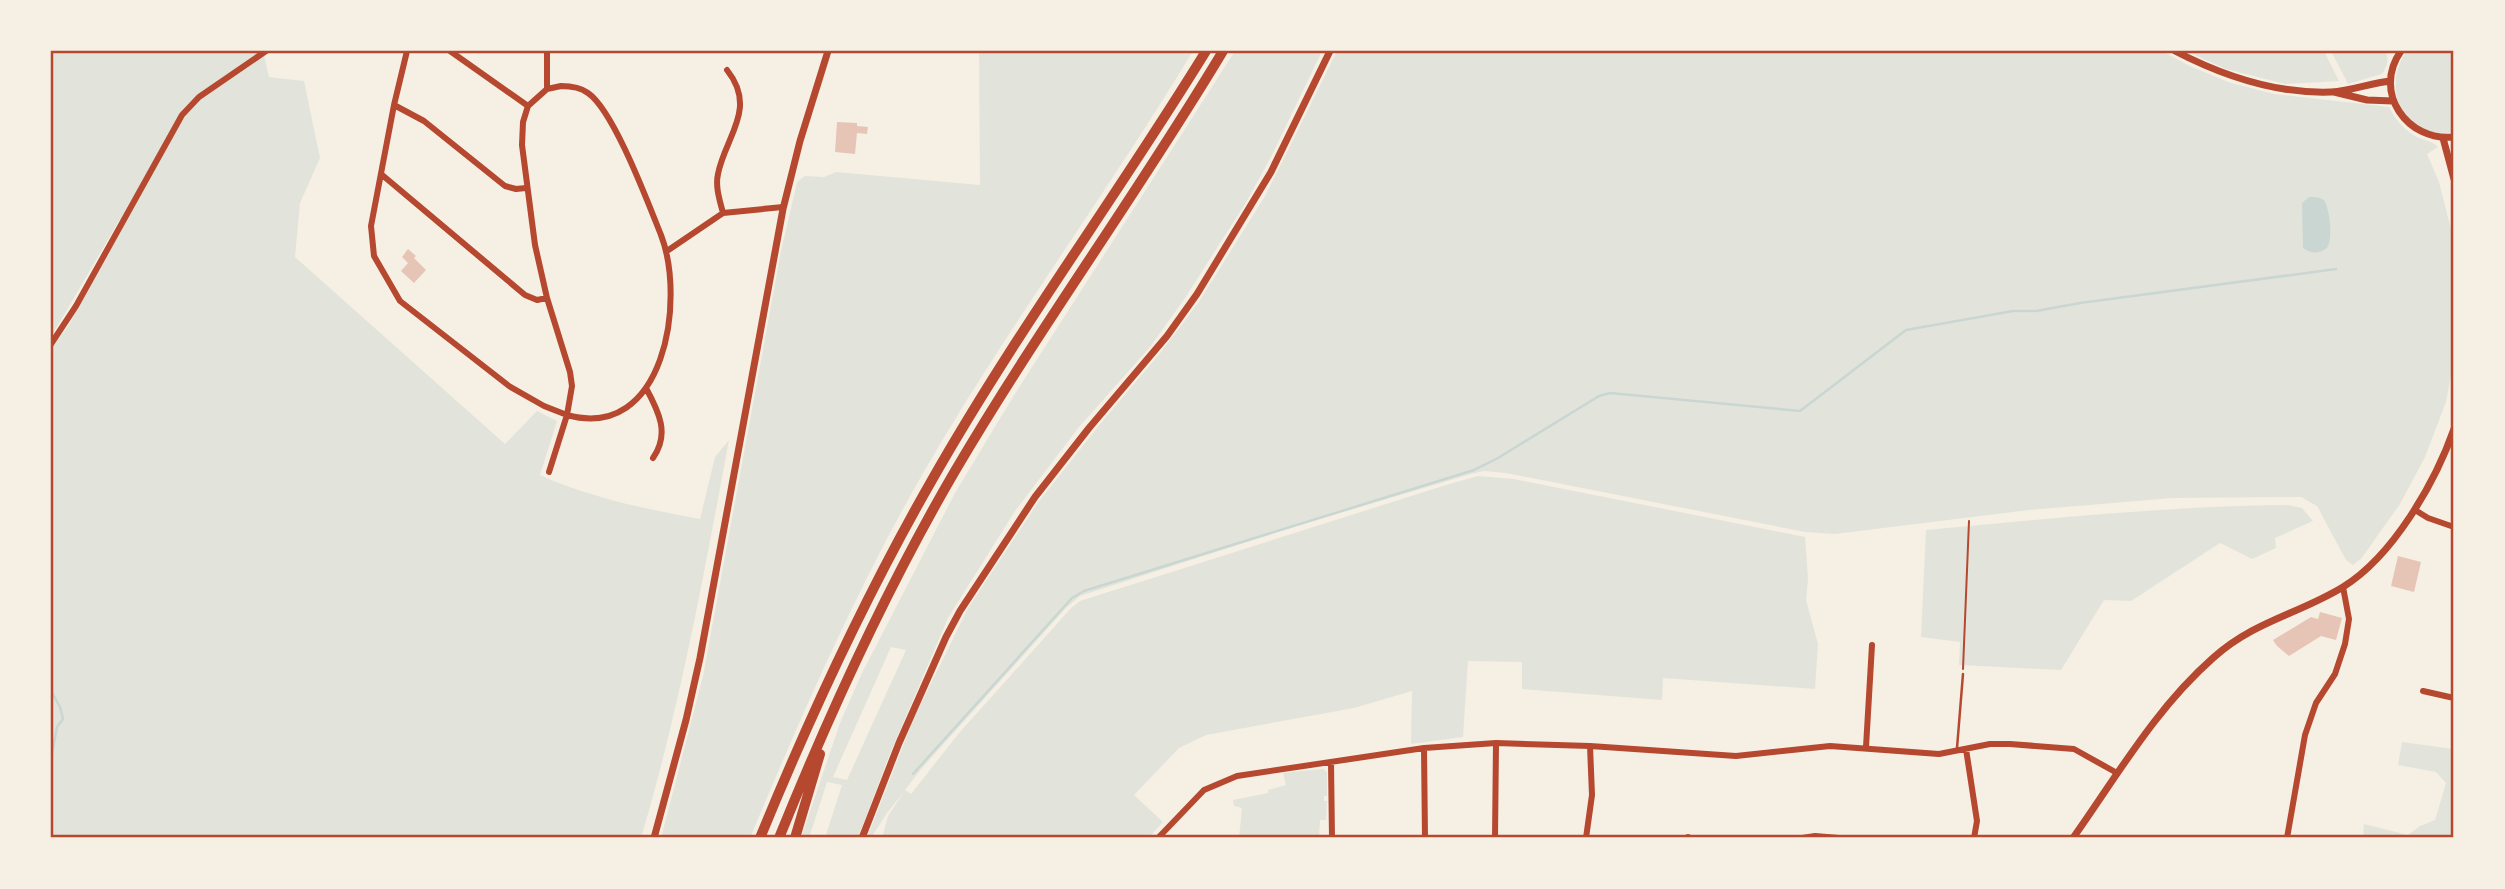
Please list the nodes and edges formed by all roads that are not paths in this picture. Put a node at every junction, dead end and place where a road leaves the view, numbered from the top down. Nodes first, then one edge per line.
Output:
1 (266, 51) edge
2 (407, 51) edge
3 (450, 51) edge
4 (547, 51) edge
5 (828, 51) edge
6 (1206, 51) edge
7 (1223, 51) edge
8 (1330, 51) edge
9 (2175, 51) edge
10 (2397, 52) edge
11 (727, 70) dead end
12 (2390, 81) junction
13 (547, 89) junction
14 (2333, 92) junction
15 (2393, 101) junction
16 (394, 105) junction
17 (528, 106) junction
18 (2454, 137) edge
19 (2443, 138) junction
20 (381, 174) junction
21 (2454, 179) edge
22 (526, 188) junction
23 (783, 207) junction
24 (723, 213) junction
25 (667, 251) junction
26 (547, 298) junction
27 (51, 344) edge
28 (646, 388) junction
29 (567, 415) junction
30 (2454, 429) edge
31 (653, 458) dead end
32 (550, 472) dead end
33 (2415, 510) junction
34 (2454, 527) edge
35 (2343, 587) junction
36 (1872, 645) dead end
37 (1963, 674) road end
38 (2423, 691) dead end
39 (2454, 698) edge
40 (831, 713) junction
41 (1496, 743) junction
42 (1590, 746) junction
43 (1866, 747) junction
44 (1424, 748) junction
45 (1966, 749) junction
46 (1957, 751) junction
47 (1332, 762) junction
48 (2117, 773) junction
49 (654, 838) edge
50 (760, 838) edge
51 (779, 838) edge
52 (795, 838) edge
53 (862, 838) edge
54 (1158, 838) edge
55 (1332, 838) edge
56 (1425, 838) edge
57 (1496, 838) edge
58 (1586, 838) edge
59 (1802, 838) edge
60 (1839, 838) edge
61 (1974, 838) edge
62 (2073, 838) edge
63 (2287, 838) edge

1 - 27 street
2 - 16 street
3 - 17 street
4 - 13 street
5 - 23 street
6 - 50 highway
7 - 40 highway
8 - 53 street
9 - 14 street
10 - 12 street
11 - 24 street
12 - 14 street
12 - 15 street
13 - 17 street
13 - 25 street
14 - 15 street
15 - 19 street
16 - 20 street
16 - 22 street
17 - 22 street
18 - 19 street
19 - 21 street
20 - 26 street
20 - 29 street
22 - 26 street
23 - 24 street
23 - 49 street
24 - 25 street
25 - 28 street
26 - 29 street
28 - 29 street
28 - 31 street
29 - 32 street
30 - 33 street
33 - 34 street
33 - 35 street
35 - 48 street
35 - 63 street
36 - 43 street
37 - 46 lane
38 - 39 street
40 - 51 highway
40 - 52 highway
41 - 42 street
41 - 44 street
41 - 57 street
42 - 43 street
42 - 58 street
43 - 46 street
44 - 47 street
44 - 56 street
45 - 46 street
45 - 48 street
45 - 61 street
47 - 54 street
47 - 55 street
48 - 62 street
59 - 60 street

